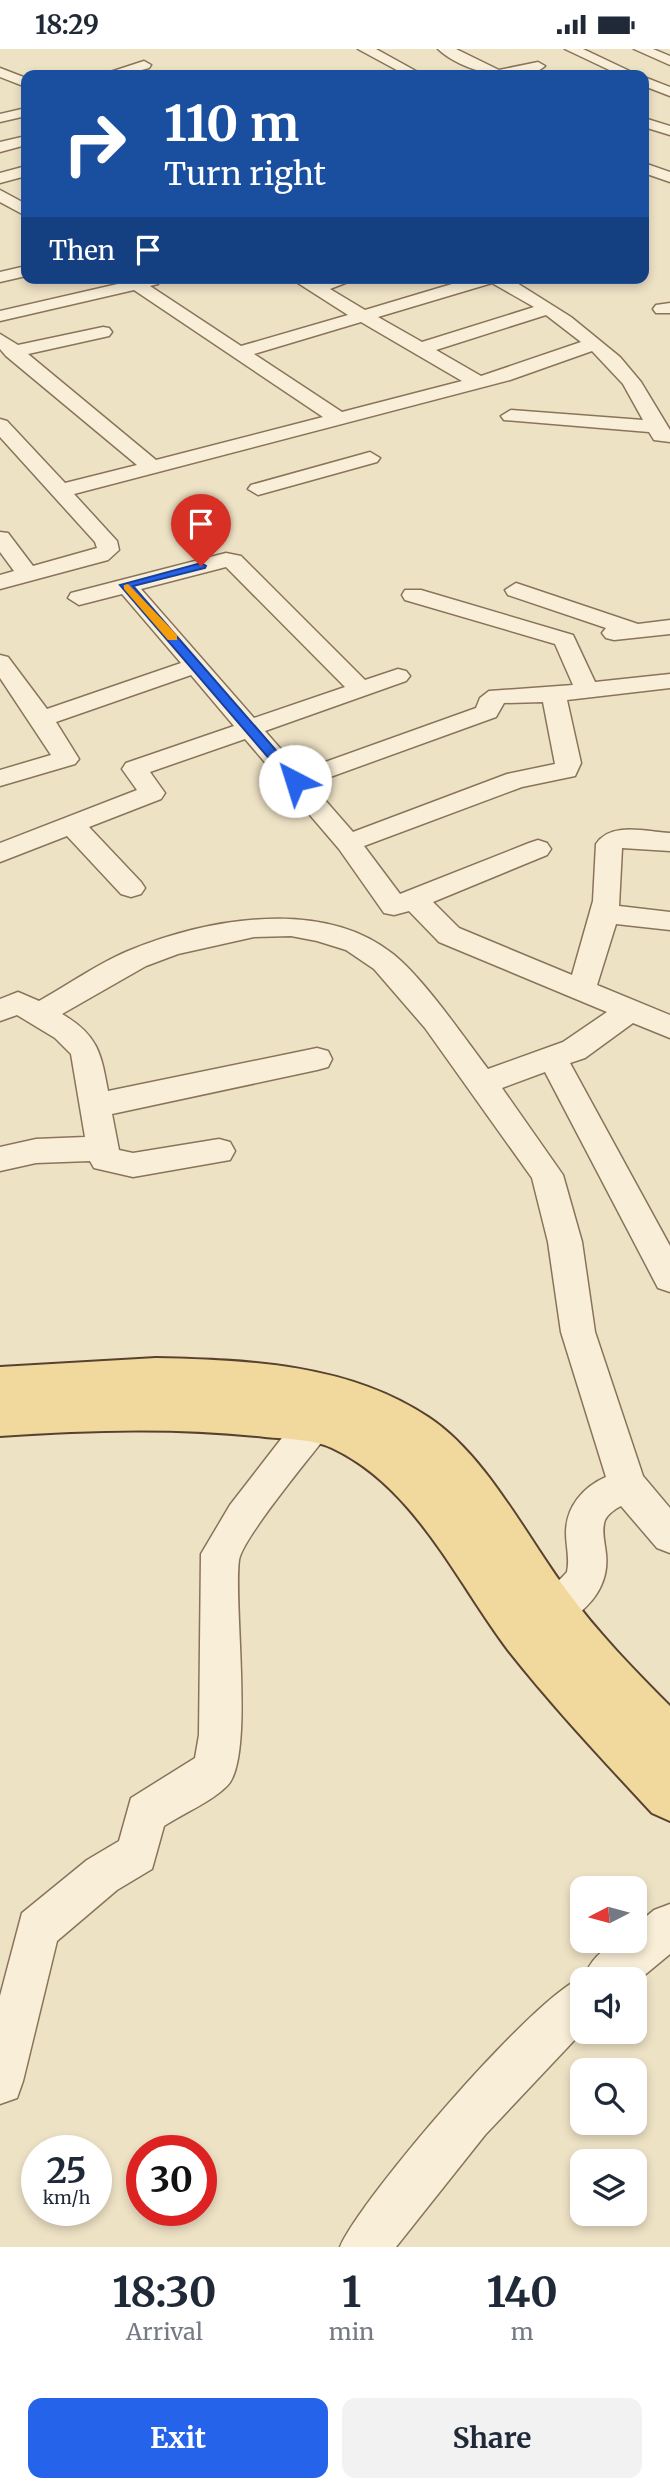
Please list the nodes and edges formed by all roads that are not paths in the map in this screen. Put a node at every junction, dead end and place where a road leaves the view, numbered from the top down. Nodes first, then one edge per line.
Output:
1 (365, 49) edge
2 (445, 49) edge
3 (572, 49) edge
4 (641, 49) edge
5 (670, 61) edge
6 (144, 65) dead end
7 (538, 66) dead end
8 (126, 70) edge
9 (406, 70) edge
10 (487, 70) edge
11 (520, 70) edge
12 (620, 70) edge
13 (0, 72) edge
14 (21, 82) edge
15 (649, 83) edge
16 (21, 85) edge
17 (0, 90) edge
18 (670, 92) edge
19 (21, 115) edge
20 (0, 118) edge
21 (649, 124) edge
22 (670, 131) edge
23 (21, 142) edge
24 (0, 147) edge
25 (649, 170) edge
26 (21, 172) edge
27 (0, 177) edge
28 (670, 177) edge
29 (0, 195) edge
30 (21, 206) edge
31 (21, 272) edge
32 (0, 277) edge
33 (121, 284) edge
34 (137, 284) edge
35 (308, 284) edge
36 (329, 284) edge
37 (472, 284) edge
38 (503, 284) edge
39 (315, 288) junction
40 (547, 309) junction
41 (0, 316) edge
42 (362, 316) junction
43 (103, 332) dead end
44 (593, 344) junction
45 (419, 349) junction
46 (240, 352) junction
47 (8, 353) edge
48 (478, 382) junction
49 (336, 417) junction
50 (511, 417) dead end
51 (0, 425) edge
52 (663, 432) edge
53 (276, 433) junction
54 (370, 458) dead end
55 (151, 466) junction
56 (320, 472) junction
57 (258, 489) dead end
58 (60, 491) junction
59 (0, 538) edge
60 (28, 574) junction
61 (0, 583) edge
62 (126, 585) junction
63 (516, 590) dead end
64 (414, 595) dead end
65 (79, 598) dead end
66 (670, 627) edge
67 (634, 630) junction
68 (565, 640) junction
69 (0, 662) edge
70 (198, 665) junction
71 (398, 677) dead end
72 (670, 681) edge
73 (361, 689) junction
74 (587, 691) junction
75 (554, 694) junction
76 (42, 719) junction
77 (249, 727) junction
78 (0, 778) edge
79 (295, 781) junction
80 (72, 825) junction
81 (670, 842) edge
82 (348, 843) junction
83 (538, 849) dead end
84 (0, 853) edge
85 (131, 888) dead end
86 (414, 899) junction
87 (605, 914) junction
88 (670, 921) edge
89 (580, 991) junction
90 (13, 1006) edge
91 (628, 1012) junction
92 (670, 1027) edge
93 (317, 1059) dead end
94 (553, 1059) junction
95 (482, 1083) junction
96 (94, 1106) junction
97 (101, 1148) junction
98 (219, 1151) dead end
99 (0, 1159) edge
100 (670, 1278) edge
101 (3, 1388) edge
102 (315, 1423) junction
103 (627, 1485) junction
104 (670, 1536) edge
105 (552, 1610) junction
106 (670, 1742) edge
107 (670, 1795) edge
108 (670, 1927) edge
109 (620, 1967) edge
110 (570, 2011) edge
111 (0, 2081) edge
112 (365, 2247) edge

1 - 9 street
2 - 10 street
3 - 12 street
4 - 5 street
6 - 8 street
7 - 11 street
13 - 14 street
15 - 18 street
16 - 17 street
19 - 20 street
21 - 22 street
23 - 24 street
25 - 28 street
26 - 27 street
29 - 30 street
31 - 32 street
33 - 41 street
34 - 46 street
35 - 39 street
36 - 39 street
37 - 42 street
38 - 40 street
39 - 42 street
40 - 44 street
40 - 45 street
42 - 45 street
42 - 46 street
43 - 47 street
44 - 48 street
44 - 52 street
45 - 48 street
46 - 49 street
47 - 55 street
48 - 49 street
49 - 53 street
50 - 52 street
51 - 58 street
53 - 55 street
53 - 56 street
54 - 56 street
55 - 58 street
56 - 57 street
58 - 60 street
59 - 60 street
60 - 61 street
62 - 65 street
62 - 70 street
62 - 73 street
63 - 67 street
64 - 68 street
66 - 67 street
67 - 68 street
68 - 74 street
69 - 76 street
70 - 76 street
70 - 77 street
71 - 73 street
72 - 74 street
73 - 77 street
74 - 75 street
75 - 79 street
75 - 82 street
76 - 78 street
77 - 79 street
77 - 80 street
79 - 82 street
80 - 84 street
80 - 85 street
81 - 87 street
82 - 86 street
83 - 86 street
86 - 89 street
87 - 88 street
87 - 89 street
89 - 91 street
90 - 95 street
90 - 96 street
91 - 92 street
91 - 94 street
93 - 96 street
94 - 95 street
94 - 100 street
95 - 103 street
96 - 97 street
97 - 98 street
97 - 99 street
101 - 102 main road
101 - 105 main road
102 - 107 main road
102 - 111 street
103 - 104 street
103 - 105 street
105 - 106 main road
108 - 109 street
110 - 112 street

